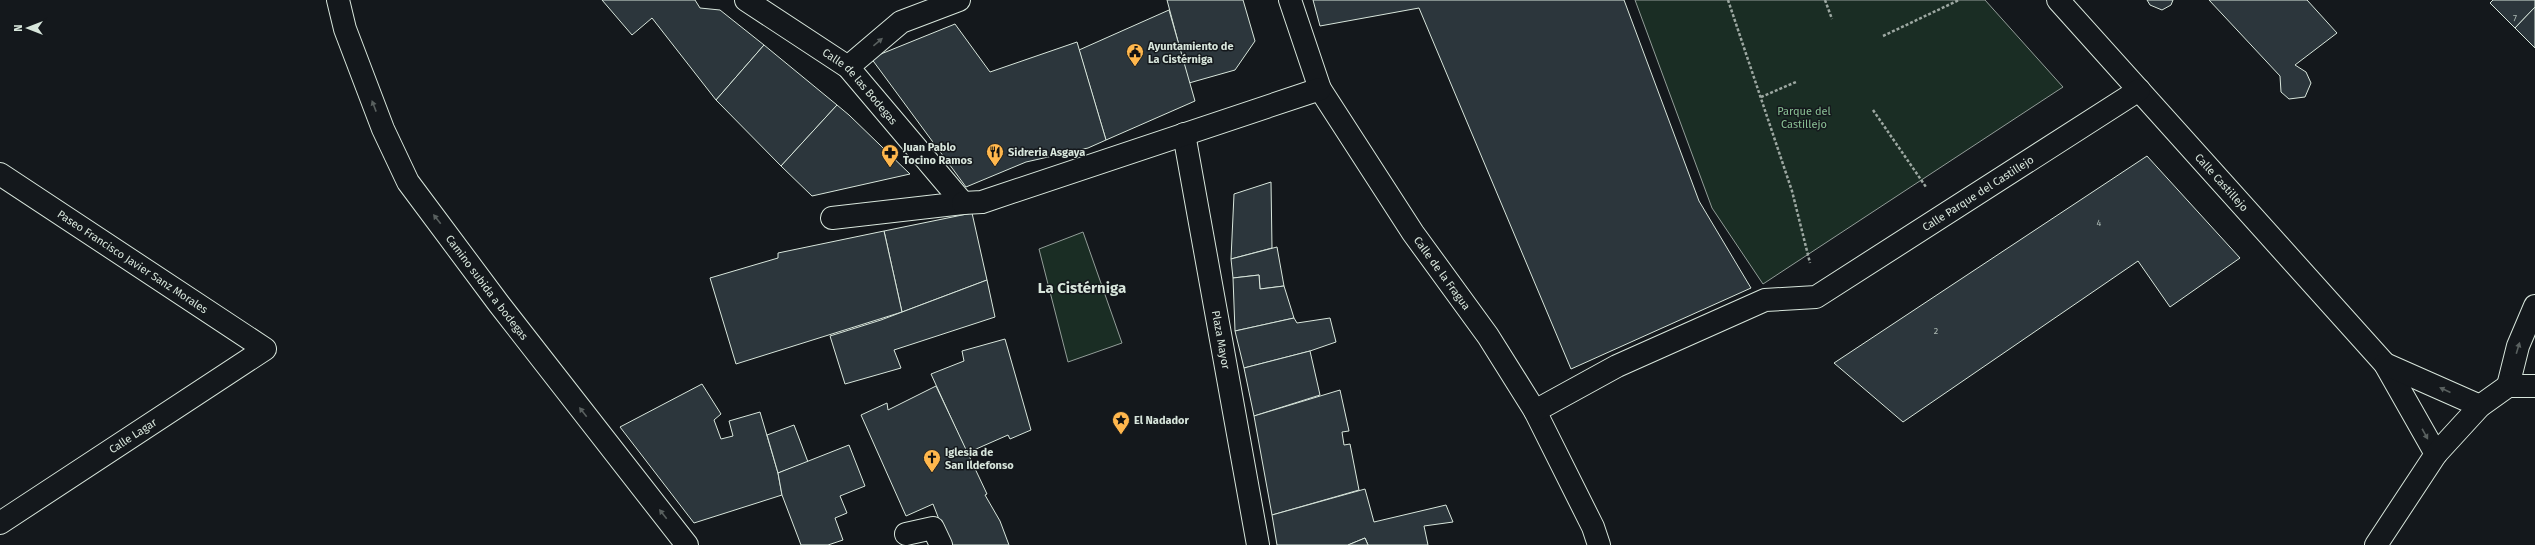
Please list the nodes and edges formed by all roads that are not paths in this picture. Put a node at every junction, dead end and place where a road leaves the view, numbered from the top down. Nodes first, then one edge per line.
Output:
1 (338, 0) edge
2 (746, 0) edge
3 (959, 0) edge
4 (1290, 0) edge
5 (2058, 0) edge
6 (848, 66) junction
7 (1320, 89) junction
8 (2139, 90) junction
9 (1184, 134) junction
10 (0, 174) edge
11 (963, 204) junction
12 (832, 218) dead end
13 (2535, 310) edge
14 (265, 349) joint
15 (2385, 364) junction
16 (2508, 386) junction
17 (2535, 386) edge
18 (2480, 406) junction
19 (1535, 411) junction
20 (2436, 454) junction
21 (0, 523) edge
22 (906, 534) dead end
23 (687, 545) edge
24 (941, 545) edge
25 (1258, 545) edge
26 (1599, 545) edge
27 (2376, 545) edge

23 -> 1 street, Camino subida a bodegas
2 - 6 street, Calle de las Bodegas
6 -> 3 street
4 - 7 street, Calle de la Fragua
5 - 8 street, Calle Castillejo
6 - 11 street, Calle de las Bodegas
7 - 9 street
7 - 19 street, Calle de la Fragua
8 - 15 street, Calle Castillejo
8 - 19 street, Calle Parque del Castillejo
9 - 11 street
9 - 25 street, Plaza Mayor
10 - 14 street, Paseo Francisco Javier Sanz Morales
11 - 12 street
16 -> 13 street
14 - 21 street, Calle Lagar
18 -> 15 street, Calle Castillejo
15 -> 20 street, Calle Castillejo
16 - 17 street
16 - 18 street
18 - 20 street
19 - 26 street, Calle de la Fragua
20 - 27 street
22 - 24 street

